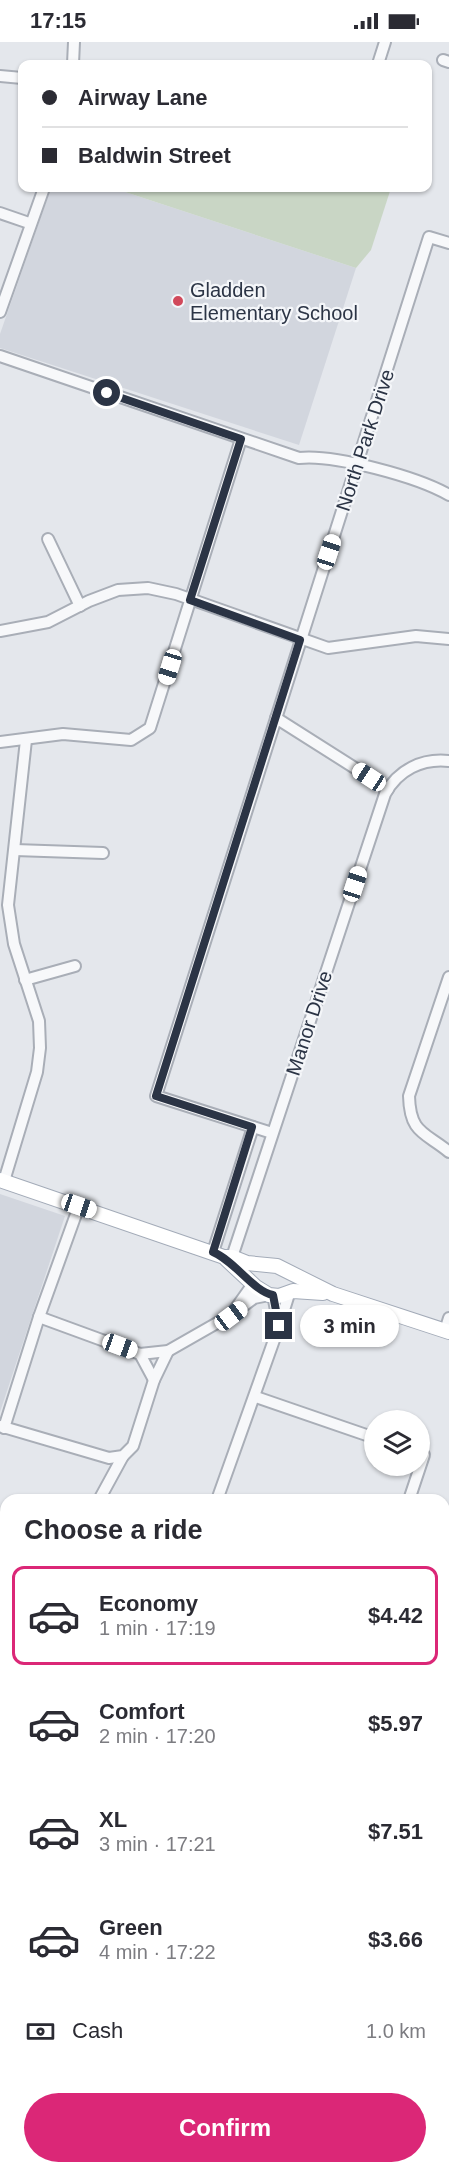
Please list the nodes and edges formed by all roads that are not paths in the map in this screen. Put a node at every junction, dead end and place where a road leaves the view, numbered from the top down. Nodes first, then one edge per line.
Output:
1 (74, 42) edge
2 (385, 42) edge
3 (73, 60) edge
4 (379, 60) edge
5 (0, 76) edge
6 (18, 78) edge
7 (42, 192) edge
8 (0, 213) edge
9 (29, 223) junction
10 (449, 243) edge
11 (0, 312) edge
12 (0, 356) edge
13 (241, 439) junction
14 (357, 464) junction
15 (449, 495) edge
16 (48, 539) dead end
17 (190, 600) junction
18 (80, 606) junction
19 (0, 631) edge
20 (449, 639) edge
21 (300, 640) junction
22 (276, 718) junction
23 (27, 740) junction
24 (0, 742) edge
25 (449, 761) edge
26 (388, 789) junction
27 (15, 850) junction
28 (104, 853) dead end
29 (75, 966) dead end
30 (449, 977) edge
31 (25, 980) junction
32 (252, 1127) junction
33 (272, 1133) junction
34 (449, 1152) edge
35 (2, 1180) edge
36 (79, 1206) junction
37 (223, 1255) junction
38 (258, 1265) junction
39 (252, 1283) junction
40 (292, 1287) junction
41 (271, 1295) junction
42 (231, 1316) junction
43 (39, 1317) junction
44 (279, 1326) junction
45 (448, 1327) edge
46 (168, 1352) junction
47 (140, 1353) junction
48 (154, 1380) junction
49 (256, 1397) junction
50 (2, 1427) edge
51 (364, 1434) edge
52 (123, 1456) junction
53 (416, 1476) edge
54 (102, 1494) edge
55 (219, 1494) edge
56 (411, 1494) edge

1 - 3 street
2 - 4 street
5 - 6 street
7 - 9 street
8 - 9 street
9 - 11 street
10 - 14 street, North Park Drive
12 - 13 street
13 - 14 street
13 - 17 street
14 - 15 street
14 - 21 street, North Park Drive
16 - 18 street
17 - 18 street
17 - 21 street
17 - 23 street
18 - 19 street
20 - 21 street
21 - 22 street, North Park Drive
22 - 26 street
22 - 32 street, North Park Drive
23 - 24 street
23 - 27 street
25 - 26 street
26 - 33 street, Manor Drive
27 - 28 street
27 - 31 street
29 - 31 street
30 - 34 street
31 - 35 street
32 - 33 street, North Park Drive
32 - 37 street
33 - 37 street, Manor Drive
35 - 36 main road
36 - 37 main road
36 - 43 street
37 - 38 main road
37 - 39 main road
38 - 39 main road
38 - 40 main road
39 - 41 main road
39 - 42 street
40 - 41 main road
40 - 44 street
40 - 45 main road
41 - 42 street
41 - 44 street
42 - 46 street
43 - 47 street
43 - 50 street
44 - 49 street
46 - 47 street
46 - 48 street
47 - 48 street
48 - 52 street
49 - 51 street
49 - 55 street
50 - 52 street
52 - 54 street
53 - 56 street

